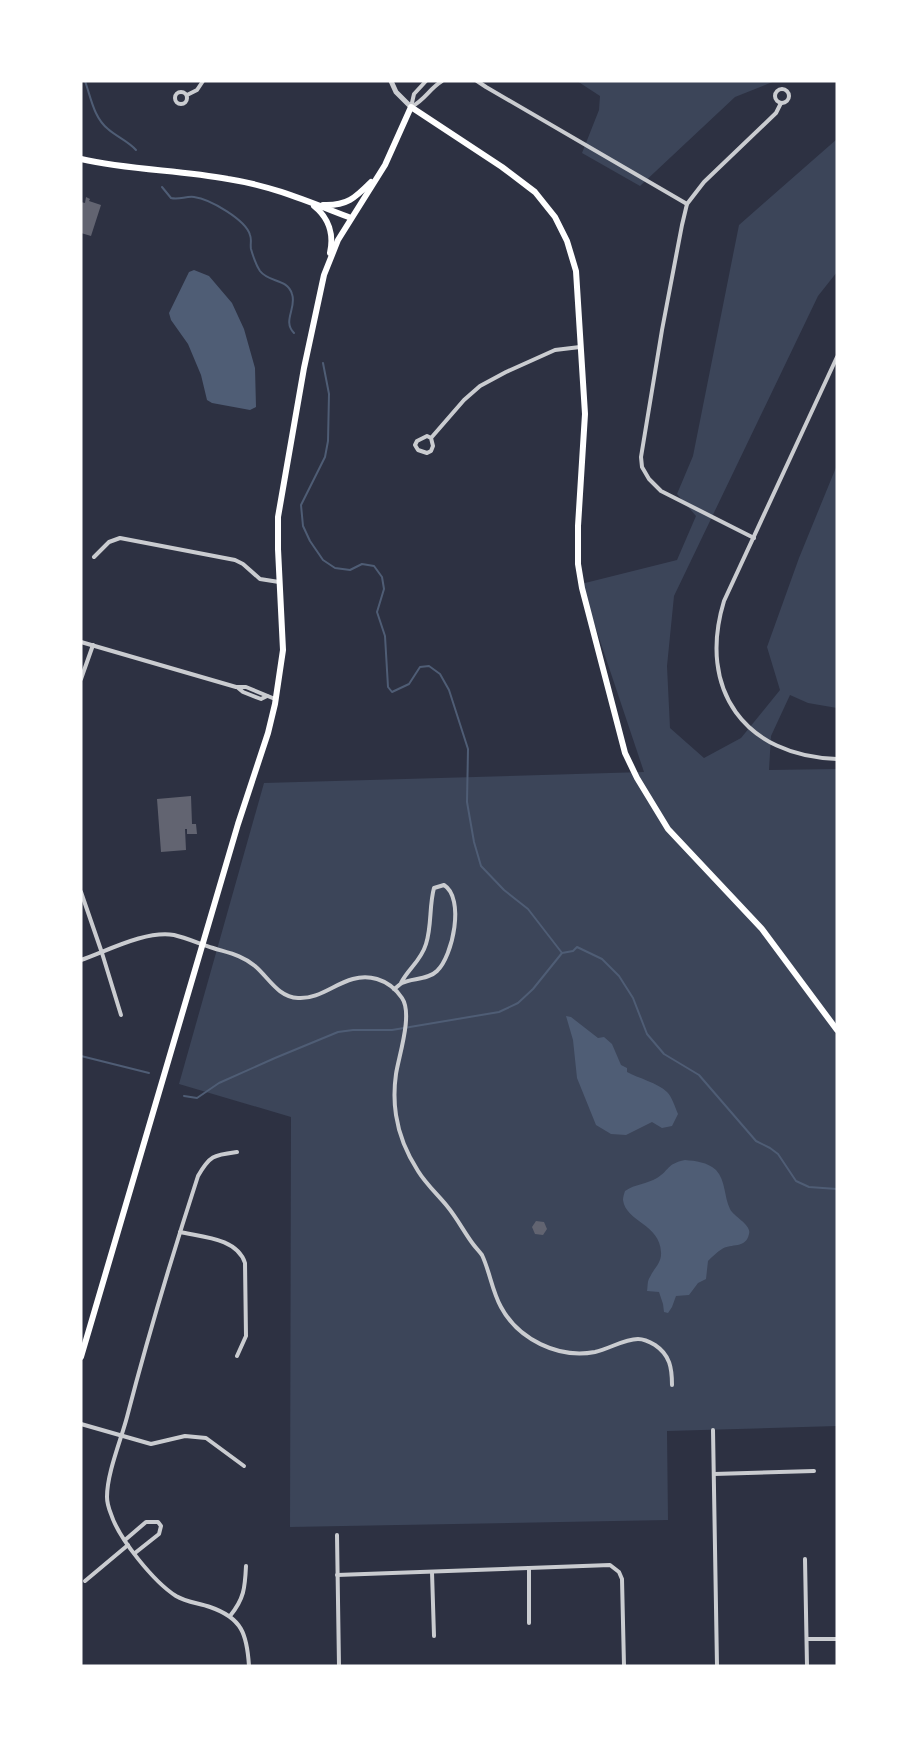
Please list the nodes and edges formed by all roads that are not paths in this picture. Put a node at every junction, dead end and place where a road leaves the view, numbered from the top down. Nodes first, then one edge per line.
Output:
1 (203, 81) edge
2 (391, 81) edge
3 (425, 81) edge
4 (442, 81) edge
5 (477, 81) edge
6 (432, 89) junction
7 (187, 95) dead end
8 (781, 103) dead end
9 (411, 108) junction
10 (81, 159) edge
11 (380, 173) junction
12 (301, 198) junction
13 (315, 204) junction
14 (687, 204) junction
15 (351, 218) junction
16 (328, 262) junction
17 (581, 347) junction
18 (837, 357) edge
19 (432, 438) junction
20 (754, 538) junction
21 (94, 557) dead end
22 (279, 582) junction
23 (81, 642) edge
24 (93, 645) junction
25 (81, 679) edge
26 (276, 699) junction
27 (837, 759) edge
28 (81, 892) edge
29 (204, 945) junction
30 (102, 953) junction
31 (81, 960) edge
32 (401, 983) junction
33 (394, 989) junction
34 (121, 1015) dead end
35 (837, 1030) edge
36 (237, 1152) dead end
37 (180, 1232) junction
38 (237, 1356) dead end
39 (81, 1357) edge
40 (672, 1385) dead end
41 (81, 1424) edge
42 (712, 1430) dead end
43 (122, 1436) junction
44 (244, 1466) dead end
45 (814, 1471) dead end
46 (714, 1474) junction
47 (337, 1535) dead end
48 (125, 1540) junction
49 (128, 1545) junction
50 (135, 1553) junction
51 (805, 1558) dead end
52 (246, 1566) dead end
53 (529, 1568) junction
54 (432, 1572) junction
55 (337, 1575) junction
56 (85, 1581) dead end
57 (230, 1616) junction
58 (529, 1623) dead end
59 (434, 1636) dead end
60 (807, 1639) junction
61 (837, 1639) edge
62 (249, 1666) edge
63 (339, 1666) edge
64 (624, 1666) edge
65 (717, 1666) edge
66 (807, 1666) edge

1 - 7 street
2 - 9 street
3 - 6 street
3 - 9 street
4 - 6 street
5 - 14 street
6 - 9 street
8 - 14 street
9 - 11 main road
9 - 17 main road
10 - 12 main road
11 - 13 main road
11 - 15 main road
12 - 13 main road
12 - 16 main road
13 - 15 main road
14 - 20 street
15 - 16 main road
16 - 22 main road
17 - 19 street
17 - 35 main road
18 - 20 street
19 - 19 street
20 - 27 street
21 - 22 street
22 - 26 main road
23 - 24 street
24 - 25 street
24 - 26 street
26 - 29 main road
28 - 30 street
29 - 30 street
29 - 33 street
29 - 39 main road
30 - 31 street
30 - 34 street
32 - 32 street
32 - 33 street
33 - 40 street
36 - 37 street
37 - 38 street
37 - 43 street
41 - 43 street
42 - 46 street
43 - 44 street
43 - 48 street
45 - 46 street
46 - 65 street
47 - 55 street
48 - 49 street
48 - 50 street
49 - 50 street
49 - 56 street
50 - 57 street
51 - 60 street
52 - 57 street
53 - 54 street
53 - 58 street
53 - 64 street
54 - 55 street
54 - 59 street
55 - 63 street
57 - 62 street
60 - 61 street
60 - 66 street

